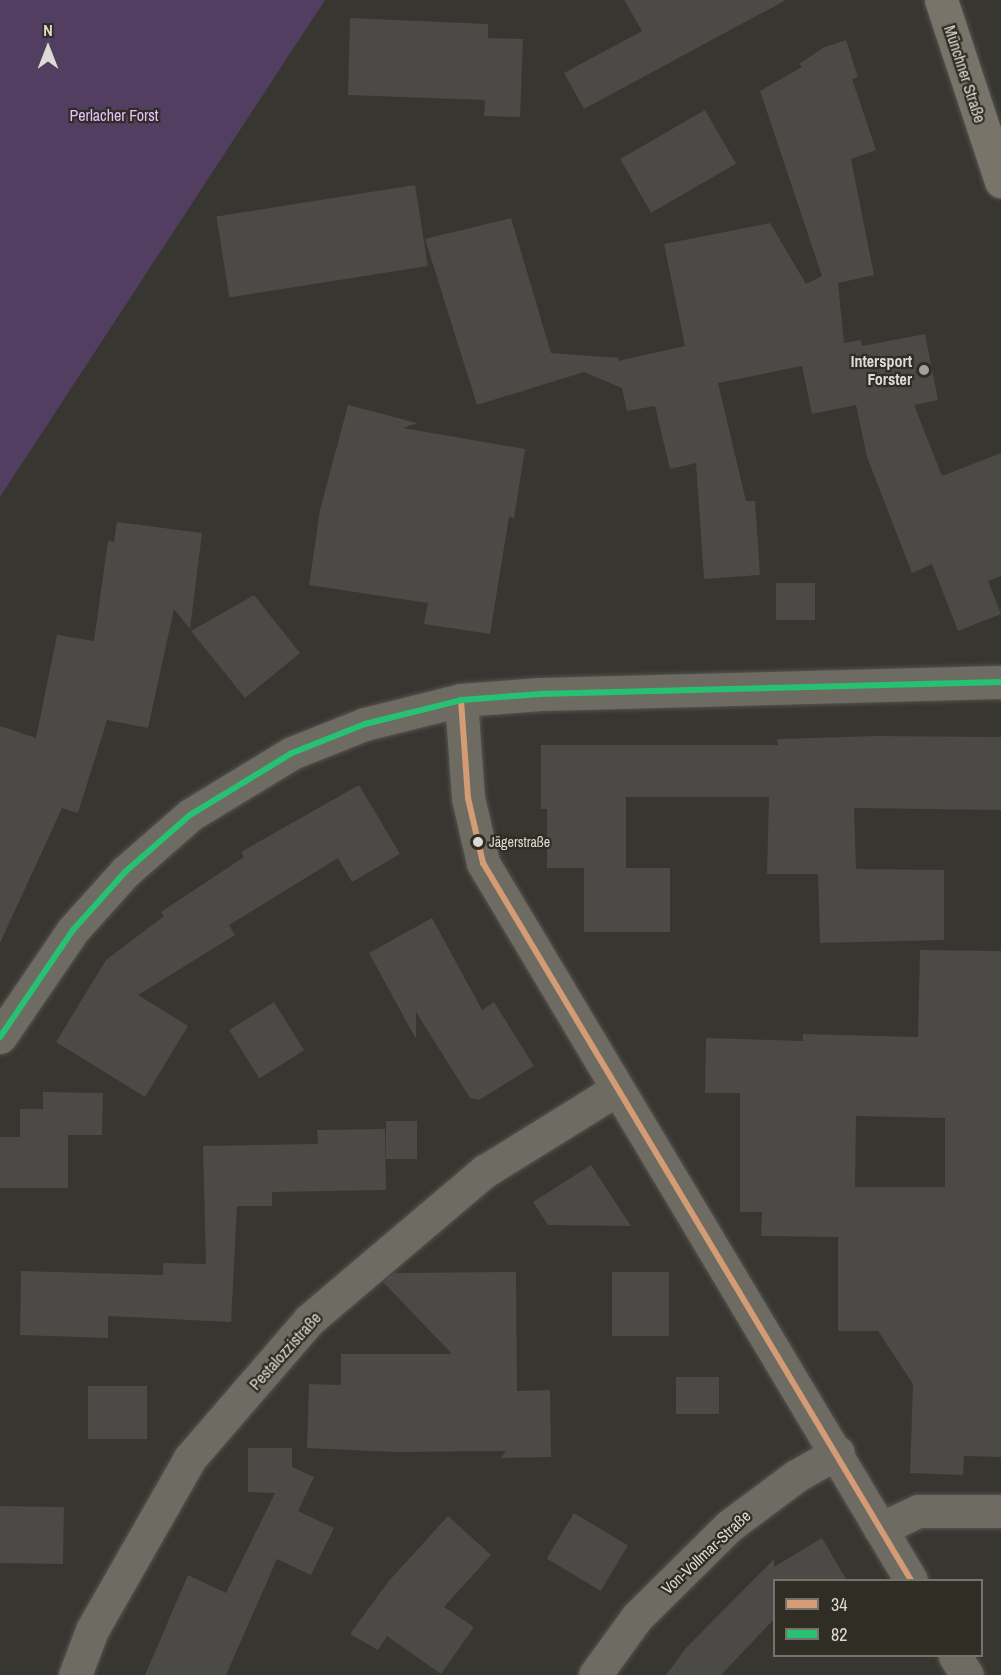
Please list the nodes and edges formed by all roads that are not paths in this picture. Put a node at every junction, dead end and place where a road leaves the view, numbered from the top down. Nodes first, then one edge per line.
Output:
1 (941, 0) edge
2 (1001, 182) edge
3 (1001, 682) edge
4 (461, 700) junction
5 (0, 1037) edge
6 (617, 1089) junction
7 (838, 1452) junction
8 (1001, 1511) edge
9 (880, 1529) junction
10 (910, 1579) edge
11 (956, 1657) edge
12 (75, 1675) edge
13 (595, 1675) edge
14 (967, 1675) edge

1 - 2 main road, Münchner Straße
3 - 4 street
4 - 5 street
4 - 6 street
6 - 7 street
6 - 12 street, Pestalozzistraße
7 - 9 street
7 - 13 street, Von-Vollmar-Straße
8 - 9 street
9 - 10 street
11 - 14 street

